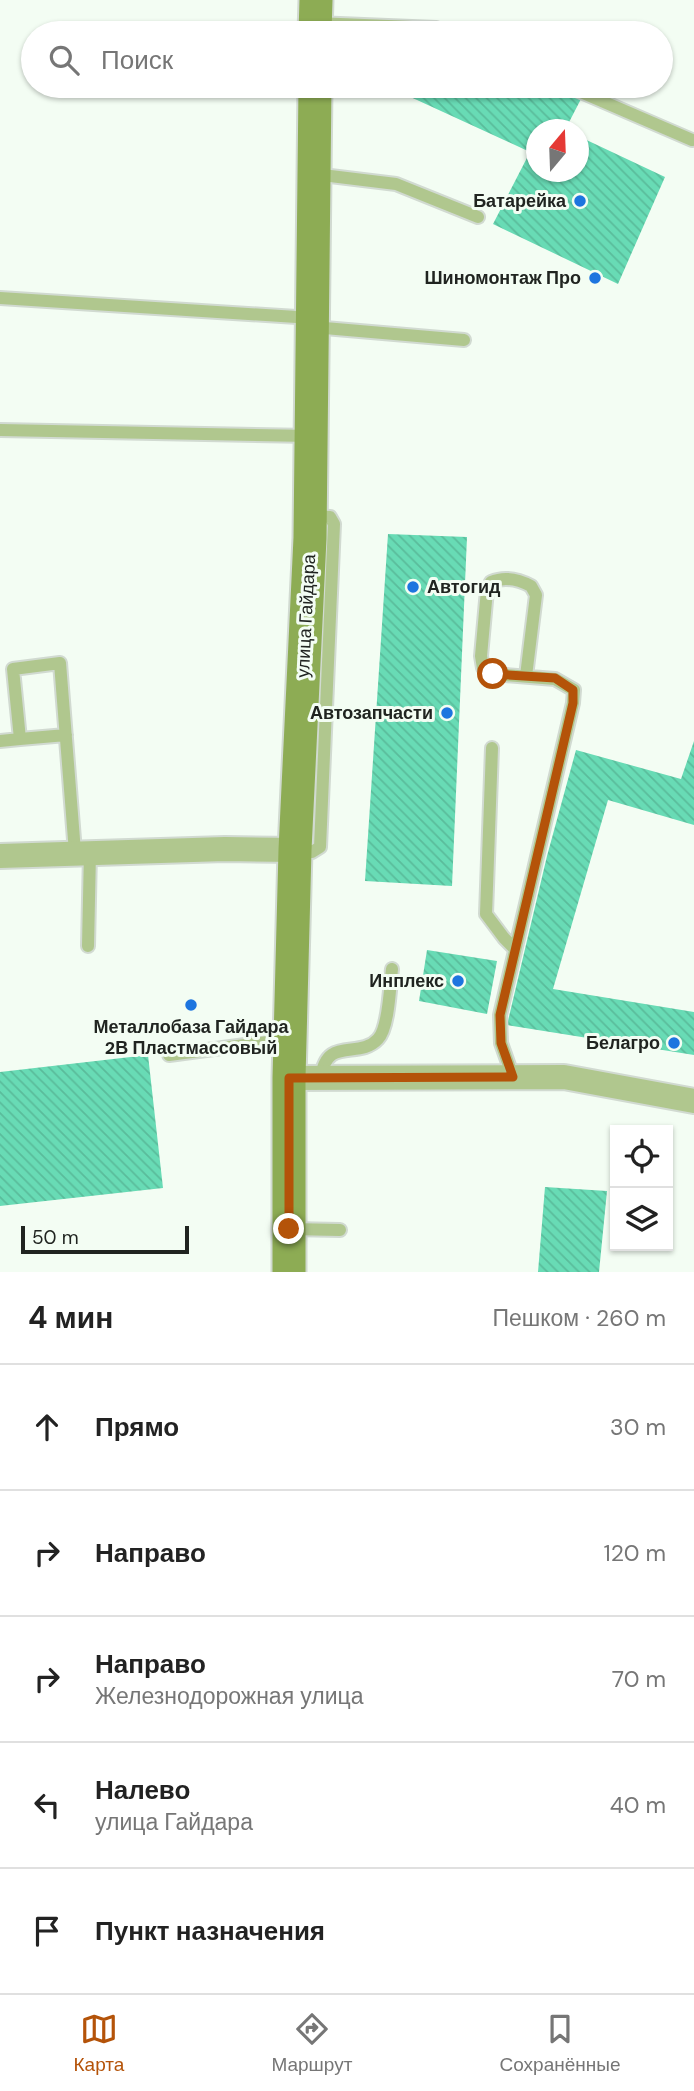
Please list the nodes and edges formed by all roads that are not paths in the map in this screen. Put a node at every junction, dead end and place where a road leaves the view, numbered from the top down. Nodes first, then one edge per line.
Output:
1 (315, 19) edge
2 (342, 21) edge
3 (315, 98) edge
4 (596, 98) edge
5 (692, 140) dead end
6 (314, 174) junction
7 (478, 217) dead end
8 (0, 298) edge
9 (312, 323) junction
10 (464, 340) dead end
11 (0, 430) edge
12 (311, 436) junction
13 (526, 676) junction
14 (66, 735) junction
15 (20, 739) junction
16 (0, 741) edge
17 (492, 748) dead end
18 (295, 850) junction
19 (83, 852) junction
20 (0, 856) edge
21 (88, 946) dead end
22 (515, 949) junction
23 (391, 969) dead end
24 (290, 1039) junction
25 (169, 1055) dead end
26 (513, 1077) junction
27 (305, 1078) junction
28 (694, 1101) edge
29 (289, 1229) junction
30 (340, 1230) dead end
31 (289, 1272) edge

1 - 2 lane
3 - 6 main road, улица Гайдара
4 - 5 lane
6 - 7 lane
6 - 9 main road, улица Гайдара
8 - 9 lane
9 - 10 lane
9 - 12 main road, улица Гайдара
11 - 12 lane
12 - 18 main road, улица Гайдара
13 - 13 lane
13 - 22 lane
14 - 15 lane
14 - 15 lane
14 - 19 lane
15 - 16 lane
17 - 22 lane
18 - 19 street
18 - 24 main road, улица Гайдара
19 - 20 street
19 - 21 lane
22 - 26 lane
23 - 27 lane
24 - 25 lane
24 - 27 main road, улица Гайдара
26 - 27 street
26 - 28 street
27 - 29 main road, улица Гайдара
29 - 30 lane
29 - 31 main road, улица Гайдара

